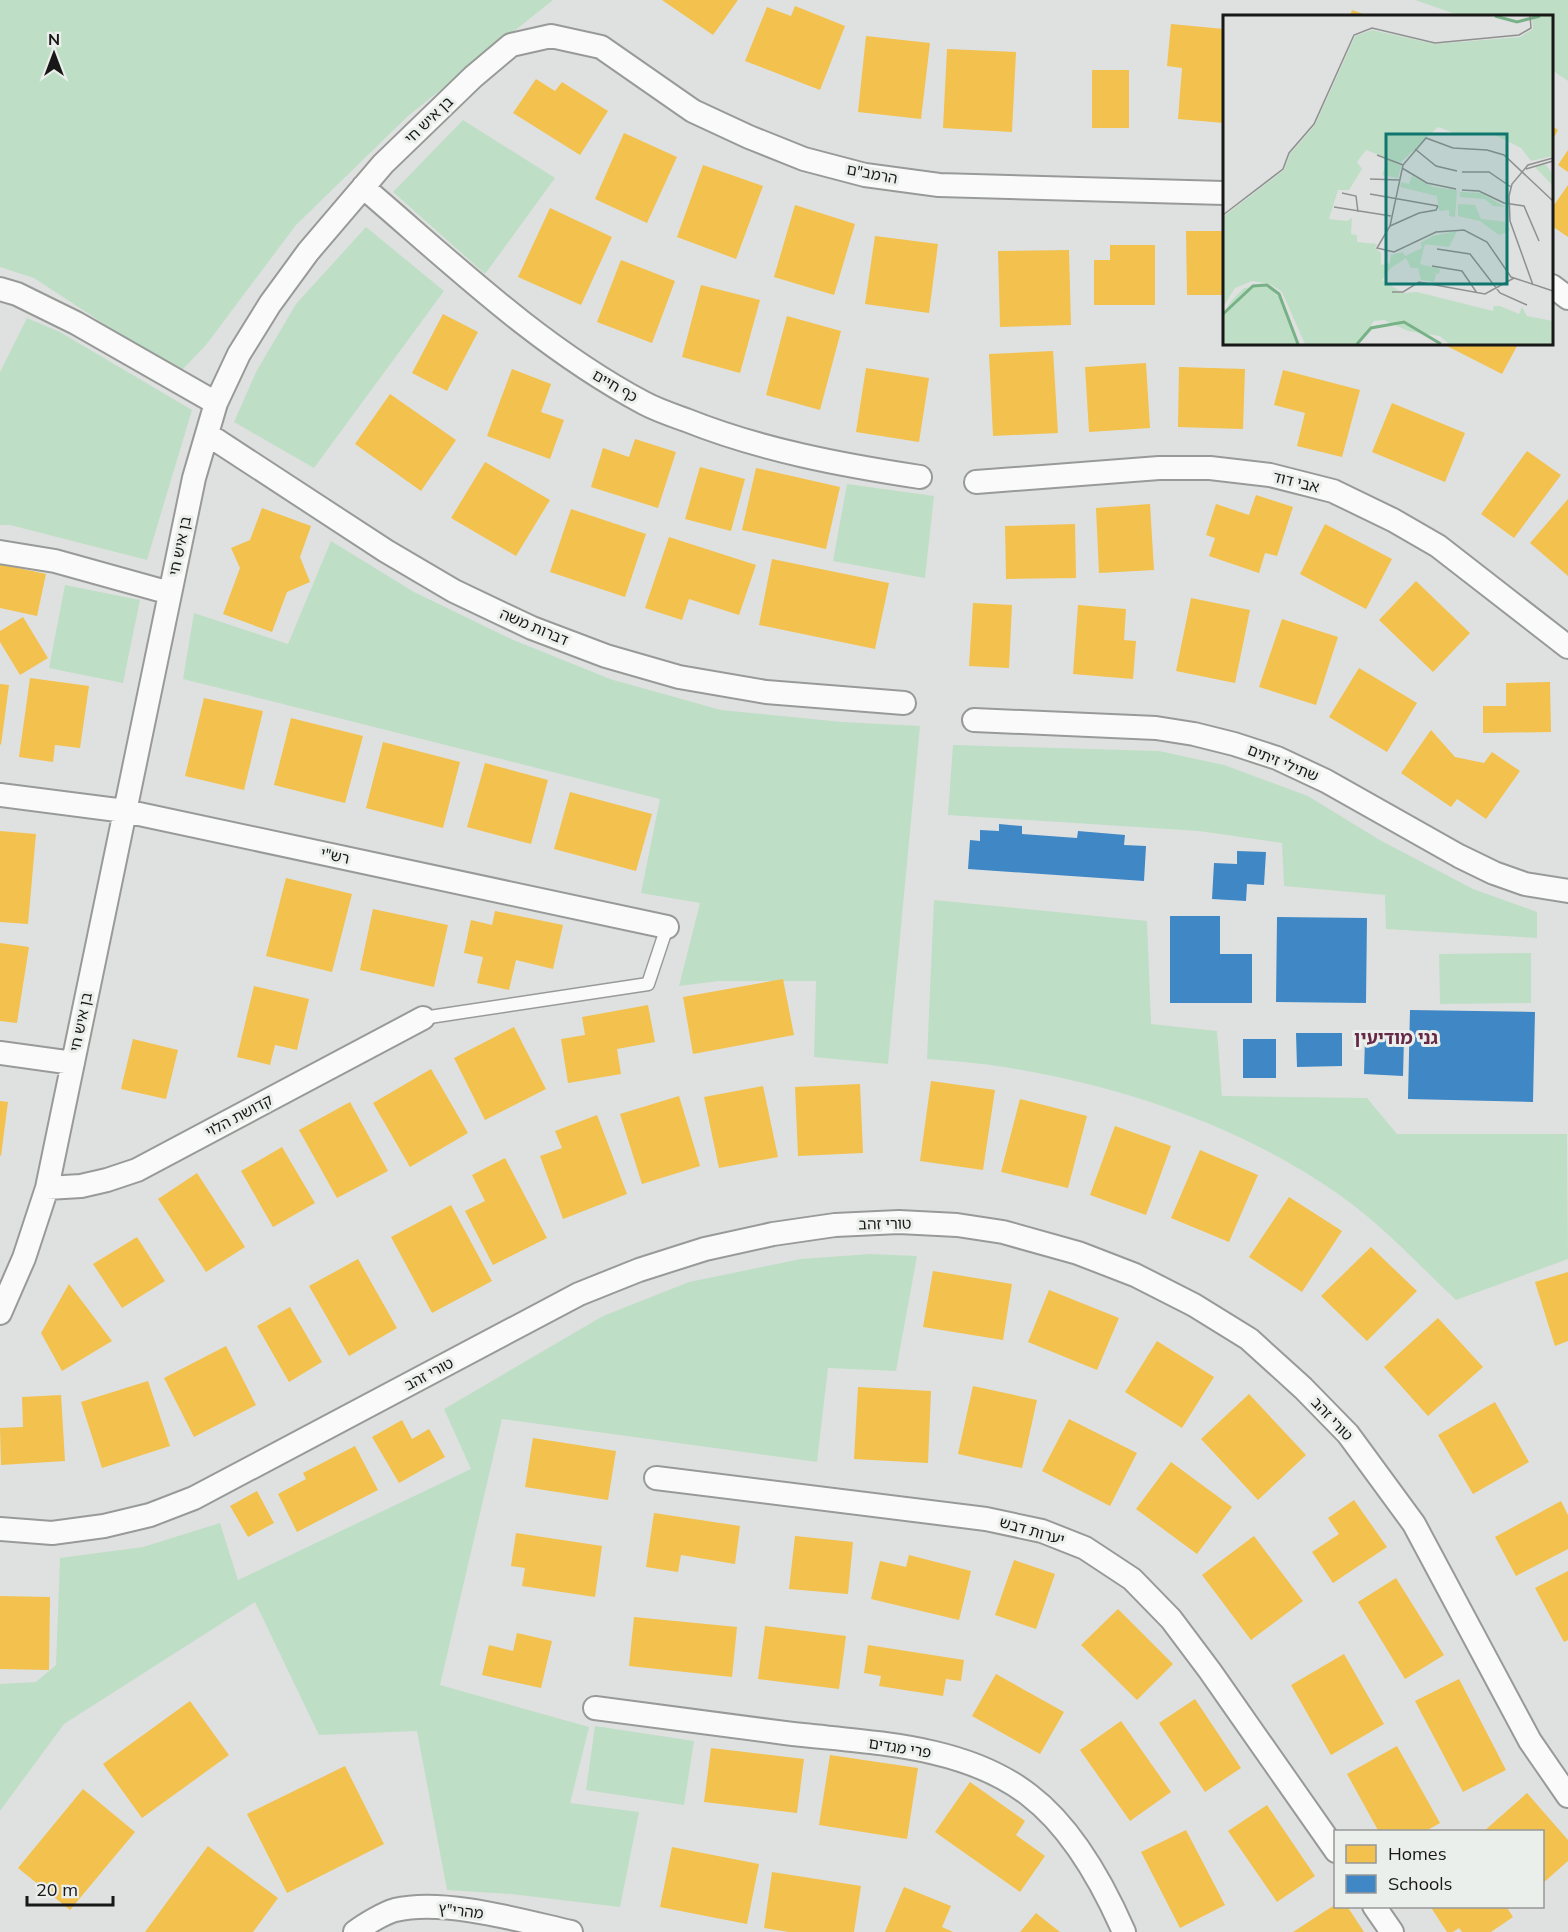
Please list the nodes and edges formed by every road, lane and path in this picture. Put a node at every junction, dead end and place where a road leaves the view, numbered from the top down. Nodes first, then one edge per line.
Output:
1 (551, 36) joint
2 (363, 188) junction
3 (1223, 193) edge
4 (1553, 287) edge
5 (0, 289) edge
6 (1568, 298) edge
7 (216, 403) junction
8 (207, 434) junction
9 (920, 477) dead end
10 (976, 482) dead end
11 (0, 552) edge
12 (170, 593) junction
13 (1568, 648) edge
14 (904, 703) dead end
15 (974, 720) dead end
16 (0, 795) edge
17 (125, 811) junction
18 (1568, 891) edge
19 (667, 927) joint
20 (423, 1018) joint
21 (0, 1053) edge
22 (73, 1063) junction
23 (47, 1188) junction
24 (0, 1313) edge
25 (656, 1478) dead end
26 (0, 1529) edge
27 (596, 1708) dead end
28 (1568, 1796) edge
29 (1334, 1850) edge
30 (1375, 1908) edge
31 (355, 1932) edge
32 (571, 1932) edge
33 (1124, 1932) edge
34 (1392, 1932) edge

1 - 2 street, בן איש חי
1 - 3 street, הרמב"ם
2 - 7 street, בן איש חי
2 - 9 street, כף חיים
4 - 6 street
5 - 7 street
7 - 8 street, בן איש חי
8 - 12 street, בן איש חי
8 - 14 street, דברות משה
10 - 13 street, אבי דוד
11 - 12 street
12 - 17 street, בן איש חי
15 - 18 street, שתילי זיתים
16 - 17 street, רש"י
17 - 19 street, רש"י
17 - 22 street, בן איש חי
19 - 20 lane
20 - 23 street, קדושת הלוי
21 - 22 street
22 - 23 street, בן איש חי
23 - 24 street
25 - 29 street, יערות דבש
26 - 28 street, טורי זהב
27 - 33 street, פרי מגדים
30 - 34 street
31 - 32 street, מהרי"ץ

